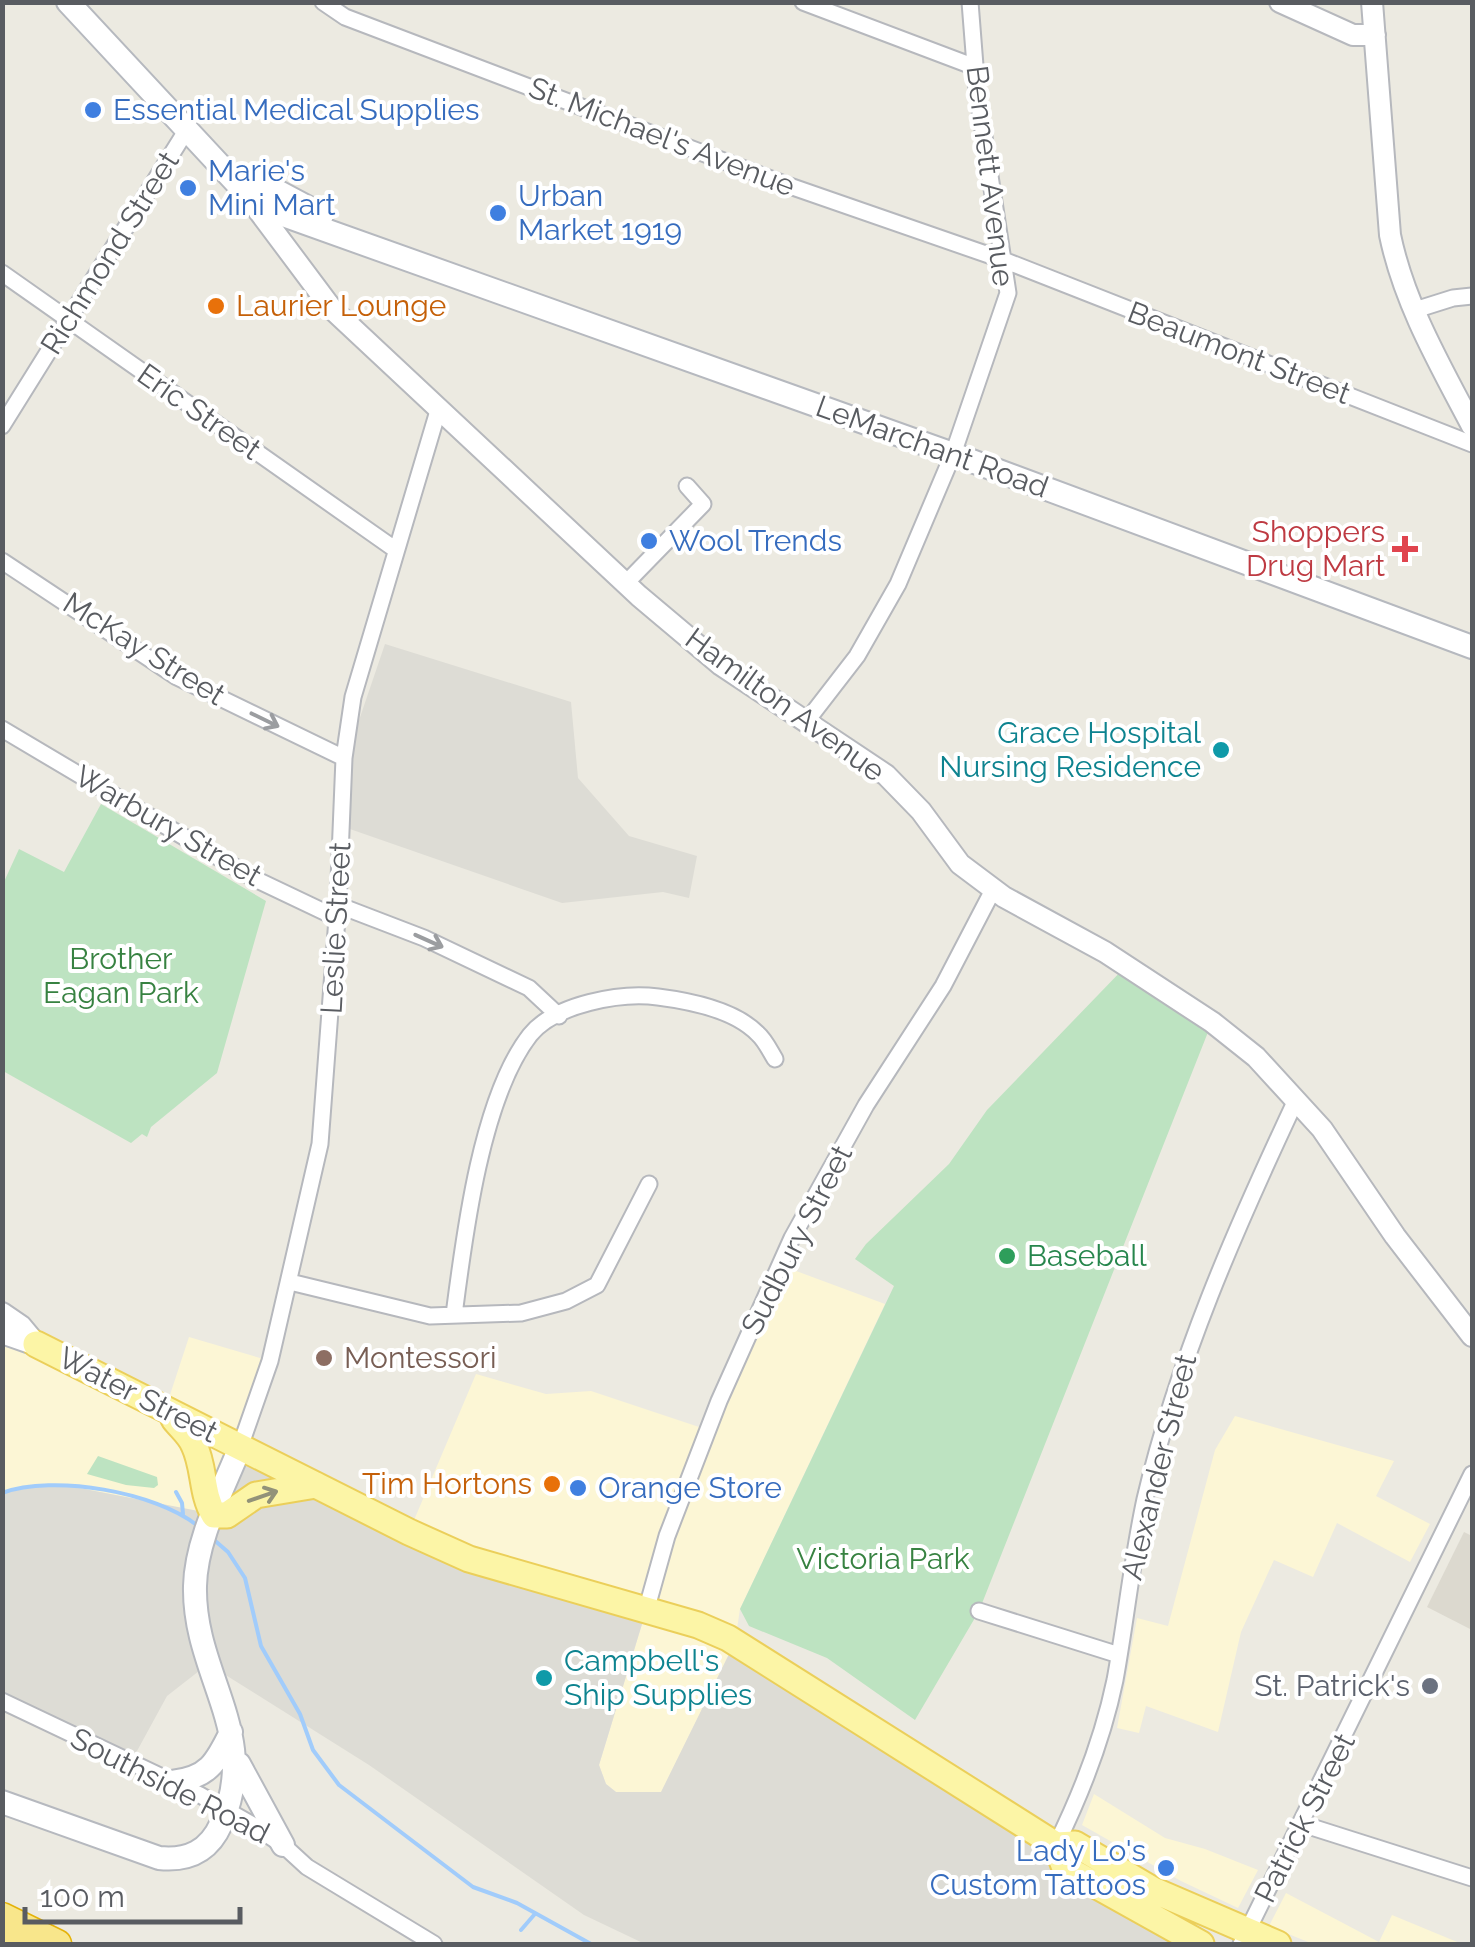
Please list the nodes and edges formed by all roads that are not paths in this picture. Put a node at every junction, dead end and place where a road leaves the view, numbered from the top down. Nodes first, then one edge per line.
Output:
1 (68, 2) edge
2 (323, 2) edge
3 (803, 2) edge
4 (970, 2) edge
5 (1280, 2) edge
6 (1372, 2) edge
7 (1375, 35) junction
8 (974, 67) junction
9 (192, 138) junction
10 (242, 188) junction
11 (274, 192) junction
12 (283, 214) junction
13 (319, 227) junction
14 (296, 252) junction
15 (390, 252) junction
16 (1006, 262) junction
17 (2, 273) edge
18 (305, 274) junction
19 (1472, 296) edge
20 (1414, 310) junction
21 (68, 320) junction
22 (438, 411) junction
23 (2, 426) edge
24 (1472, 426) edge
25 (1472, 444) edge
26 (953, 454) junction
27 (687, 486) dead end
28 (396, 550) junction
29 (2, 561) edge
30 (625, 584) junction
31 (1472, 646) edge
32 (806, 722) junction
33 (2, 729) edge
34 (344, 758) junction
35 (994, 890) junction
36 (338, 912) junction
37 (558, 1016) junction
38 (776, 1059) dead end
39 (1296, 1100) junction
40 (649, 1184) dead end
41 (290, 1282) junction
42 (2, 1313) edge
43 (454, 1315) junction
44 (2, 1332) edge
45 (1472, 1336) edge
46 (36, 1344) junction
47 (166, 1408) junction
48 (240, 1448) junction
49 (1472, 1474) edge
50 (316, 1485) junction
51 (214, 1514) junction
52 (646, 1611) junction
53 (979, 1611) dead end
54 (1118, 1655) junction
55 (2, 1701) edge
56 (232, 1743) junction
57 (172, 1782) junction
58 (2, 1802) edge
59 (227, 1812) junction
60 (1302, 1824) junction
61 (283, 1844) junction
62 (1056, 1845) junction
63 (1472, 1878) edge
64 (2, 1917) edge
65 (1244, 1938) edge
66 (2, 1940) edge
67 (12, 1944) edge
68 (57, 1944) edge
69 (434, 1944) edge
70 (1201, 1944) edge
71 (1278, 1944) edge

1 - 9 main road, Hamilton Avenue
2 - 16 street, St. Michael's Avenue
3 - 8 street
4 - 8 street, Bennett Avenue
5 - 7 street
6 - 7 street
7 - 20 street
8 - 16 street, Bennett Avenue
9 - 10 main road, Hamilton Avenue
9 - 11 main road, Hamilton Avenue
9 - 21 street, Richmond Street
10 - 12 main road, LeMarchant Road
10 - 18 street, Hamilton Avenue
11 - 12 street, Hamilton Avenue
11 - 15 main road, LeMarchant Road
12 - 13 main road, LeMarchant Road
12 - 14 street, Hamilton Avenue
13 - 14 street
13 - 15 main road, LeMarchant Road
14 - 18 street, Hamilton Avenue
15 - 26 main road, LeMarchant Road
16 - 25 street, Beaumont Street
16 - 26 street, Bennett Avenue
17 - 21 street, Eric Street
18 - 22 street, Hamilton Avenue
19 - 20 street
20 - 24 street
21 - 23 street, Richmond Street
21 - 28 street, Eric Street
22 - 28 street, Leslie Street
22 - 30 street, Hamilton Avenue
26 - 31 main road, LeMarchant Road
26 - 32 street, Bennett Avenue
27 - 30 street
28 - 34 street, Leslie Street
29 -> 34 street, McKay Street
30 - 32 street, Hamilton Avenue
32 - 35 street, Hamilton Avenue
33 - 36 street, Warbury Street
34 - 36 street, Leslie Street
35 - 39 street, Hamilton Avenue
35 - 52 street, Sudbury Street
36 -> 37 street, Warbury Street
36 - 41 street, Leslie Street
37 - 38 street
37 - 43 street
39 - 45 street, Hamilton Avenue
39 - 54 street, Alexander Street
40 - 43 street
41 - 43 street
41 - 48 street, Leslie Street
42 - 46 street
44 - 46 main road
46 - 47 main road, Water Street
47 - 48 main road, Water Street
47 - 51 main road
48 - 50 main road, Water Street
48 - 51 main road
49 - 60 street, Patrick Street
51 -> 50 main road
50 - 52 main road, Water Street
51 - 56 main road
52 - 62 main road, Water Street
53 - 54 street
54 - 62 street, Alexander Street
55 - 57 street, Southside Road
56 - 57 main road
56 - 59 main road
56 - 61 main road
57 - 59 street, Southside Road
58 - 59 main road
59 - 61 street, Southside Road
60 - 63 street
60 - 65 street, Patrick Street
61 - 69 street, Southside Road
62 - 65 main road
62 - 70 main road
64 - 68 highway
65 - 71 main road
66 - 67 highway

